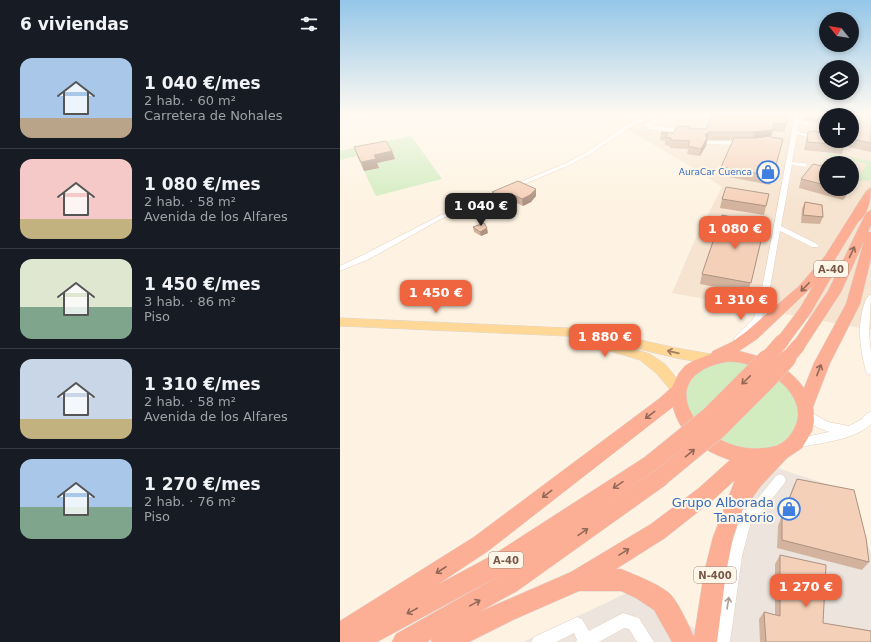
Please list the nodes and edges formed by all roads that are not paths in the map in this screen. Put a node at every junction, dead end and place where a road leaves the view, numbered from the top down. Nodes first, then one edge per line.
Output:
1 (601, 144) edge
2 (790, 144) edge
3 (788, 163) junction
4 (805, 165) dead end
5 (871, 191) edge
6 (866, 212) edge
7 (776, 227) junction
8 (871, 235) edge
9 (815, 245) dead end
10 (340, 268) edge
11 (871, 298) edge
12 (340, 322) edge
13 (530, 331) junction
14 (726, 351) junction
15 (711, 359) junction
16 (871, 371) edge
17 (679, 390) junction
18 (805, 410) junction
19 (871, 416) edge
20 (852, 429) junction
21 (789, 447) junction
22 (746, 457) junction
23 (656, 471) junction
24 (780, 480) dead end
25 (739, 514) junction
26 (579, 580) junction
27 (340, 635) edge
28 (352, 642) edge
29 (404, 642) edge
30 (443, 642) edge
31 (539, 642) edge
32 (585, 642) edge
33 (646, 642) edge
34 (684, 642) edge
35 (705, 642) edge
36 (722, 642) edge

1 - 10 street
2 - 3 street
3 - 4 street
3 - 7 street
5 - 6 highway, A-40
6 -> 14 highway
6 -> 23 highway, A-40, bridge
23 -> 6 highway, A-40, bridge
7 - 9 street
7 - 14 street
18 -> 8 highway
11 - 16 street
12 - 13 main road
15 -> 13 main road
13 - 17 main road
14 - 15 highway
15 - 17 highway
15 - 18 highway
17 - 22 highway
17 -> 27 highway
18 - 20 street
18 - 21 highway
19 - 20 street
20 - 21 street
21 - 22 highway
21 - 25 highway, N-400
22 - 25 highway, N-400
26 -> 22 highway
23 -> 28 highway, A-40
29 -> 23 highway, A-40
24 - 25 street
25 - 35 highway, N-400
36 -> 25 street
26 - 30 highway
26 - 34 highway
31 - 32 street
32 - 33 street

